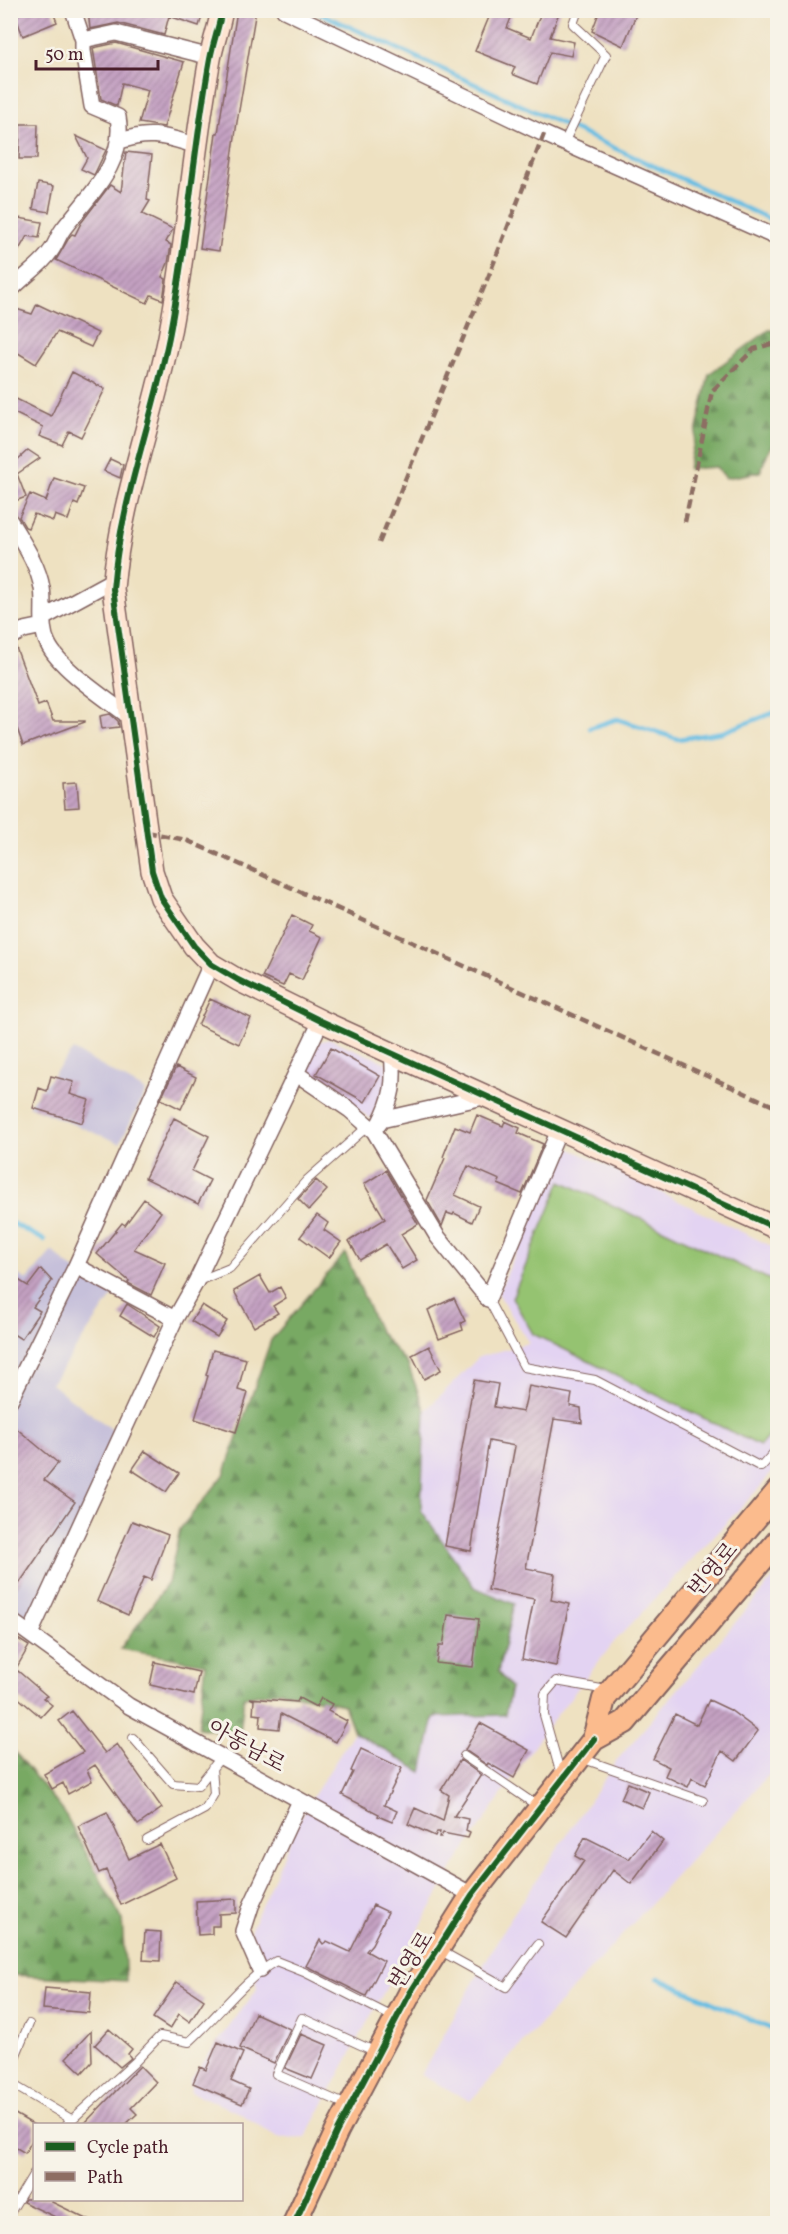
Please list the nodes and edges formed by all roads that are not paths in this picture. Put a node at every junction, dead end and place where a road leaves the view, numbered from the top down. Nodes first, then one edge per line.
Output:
1 (74, 10) edge
2 (222, 10) edge
3 (284, 10) edge
4 (578, 10) edge
5 (84, 40) junction
6 (211, 57) junction
7 (566, 139) junction
8 (120, 141) junction
9 (198, 146) junction
10 (777, 238) edge
11 (10, 291) edge
12 (10, 521) edge
13 (113, 580) junction
14 (43, 622) junction
15 (10, 638) edge
16 (131, 718) junction
17 (211, 964) junction
18 (321, 1021) junction
19 (392, 1053) junction
20 (297, 1074) junction
21 (488, 1096) junction
22 (374, 1126) junction
23 (560, 1128) junction
24 (777, 1229) edge
25 (76, 1266) junction
26 (196, 1282) junction
27 (488, 1299) junction
28 (175, 1319) junction
29 (10, 1400) edge
30 (777, 1448) edge
31 (777, 1491) edge
32 (777, 1541) edge
33 (10, 1620) edge
34 (30, 1634) junction
35 (612, 1690) junction
36 (133, 1738) dead end
37 (594, 1739) junction
38 (464, 1756) dead end
39 (579, 1758) junction
40 (217, 1762) junction
41 (562, 1779) junction
42 (300, 1801) junction
43 (703, 1801) dead end
44 (540, 1808) junction
45 (147, 1840) dead end
46 (472, 1895) junction
47 (538, 1944) dead end
48 (438, 1949) junction
49 (260, 1970) junction
50 (397, 2019) junction
51 (28, 2024) dead end
52 (379, 2054) junction
53 (10, 2070) edge
54 (10, 2082) edge
55 (351, 2106) junction
56 (69, 2122) edge
57 (33, 2175) edge
58 (10, 2212) edge
59 (294, 2223) edge

1 - 5 street
2 - 6 street
3 - 7 street
4 - 7 lane
5 - 6 street
5 - 8 street
6 - 9 street
7 - 10 street
8 - 9 street
8 - 11 street
9 - 13 street
12 - 14 street
13 - 14 street
13 - 16 street
14 - 15 street
14 - 16 street
16 - 17 street
17 - 18 street
17 - 25 street
18 - 19 street
18 - 20 street
19 - 21 street
19 - 22 street
20 - 22 street
20 - 26 street
21 - 22 street
21 - 23 street
22 - 26 lane
22 - 27 street
23 - 24 street
23 - 27 street
25 - 28 street
25 - 29 street
26 - 28 street
27 - 30 lane
28 - 34 street
31 - 35 main road, 번영로
32 - 37 main road, 번영로
33 - 34 street, 아동남로
34 - 40 street, 아동남로
35 - 37 main road, 번영로
35 - 41 lane
36 - 40 lane
37 - 39 main road, 번영로
38 - 44 lane
39 - 41 main road, 번영로
39 - 43 lane
40 - 42 street, 아동남로
40 - 45 lane
41 - 44 main road, 번영로
42 - 46 street, 아동남로
42 - 49 street
44 - 46 main road, 번영로
46 - 48 main road, 번영로
47 - 48 lane
48 - 50 main road, 번영로
49 - 50 lane
49 - 56 lane
50 - 52 main road, 번영로
51 - 53 lane
52 - 55 main road, 번영로
52 - 55 lane
54 - 56 lane
55 - 59 main road, 번영로
57 - 58 lane

